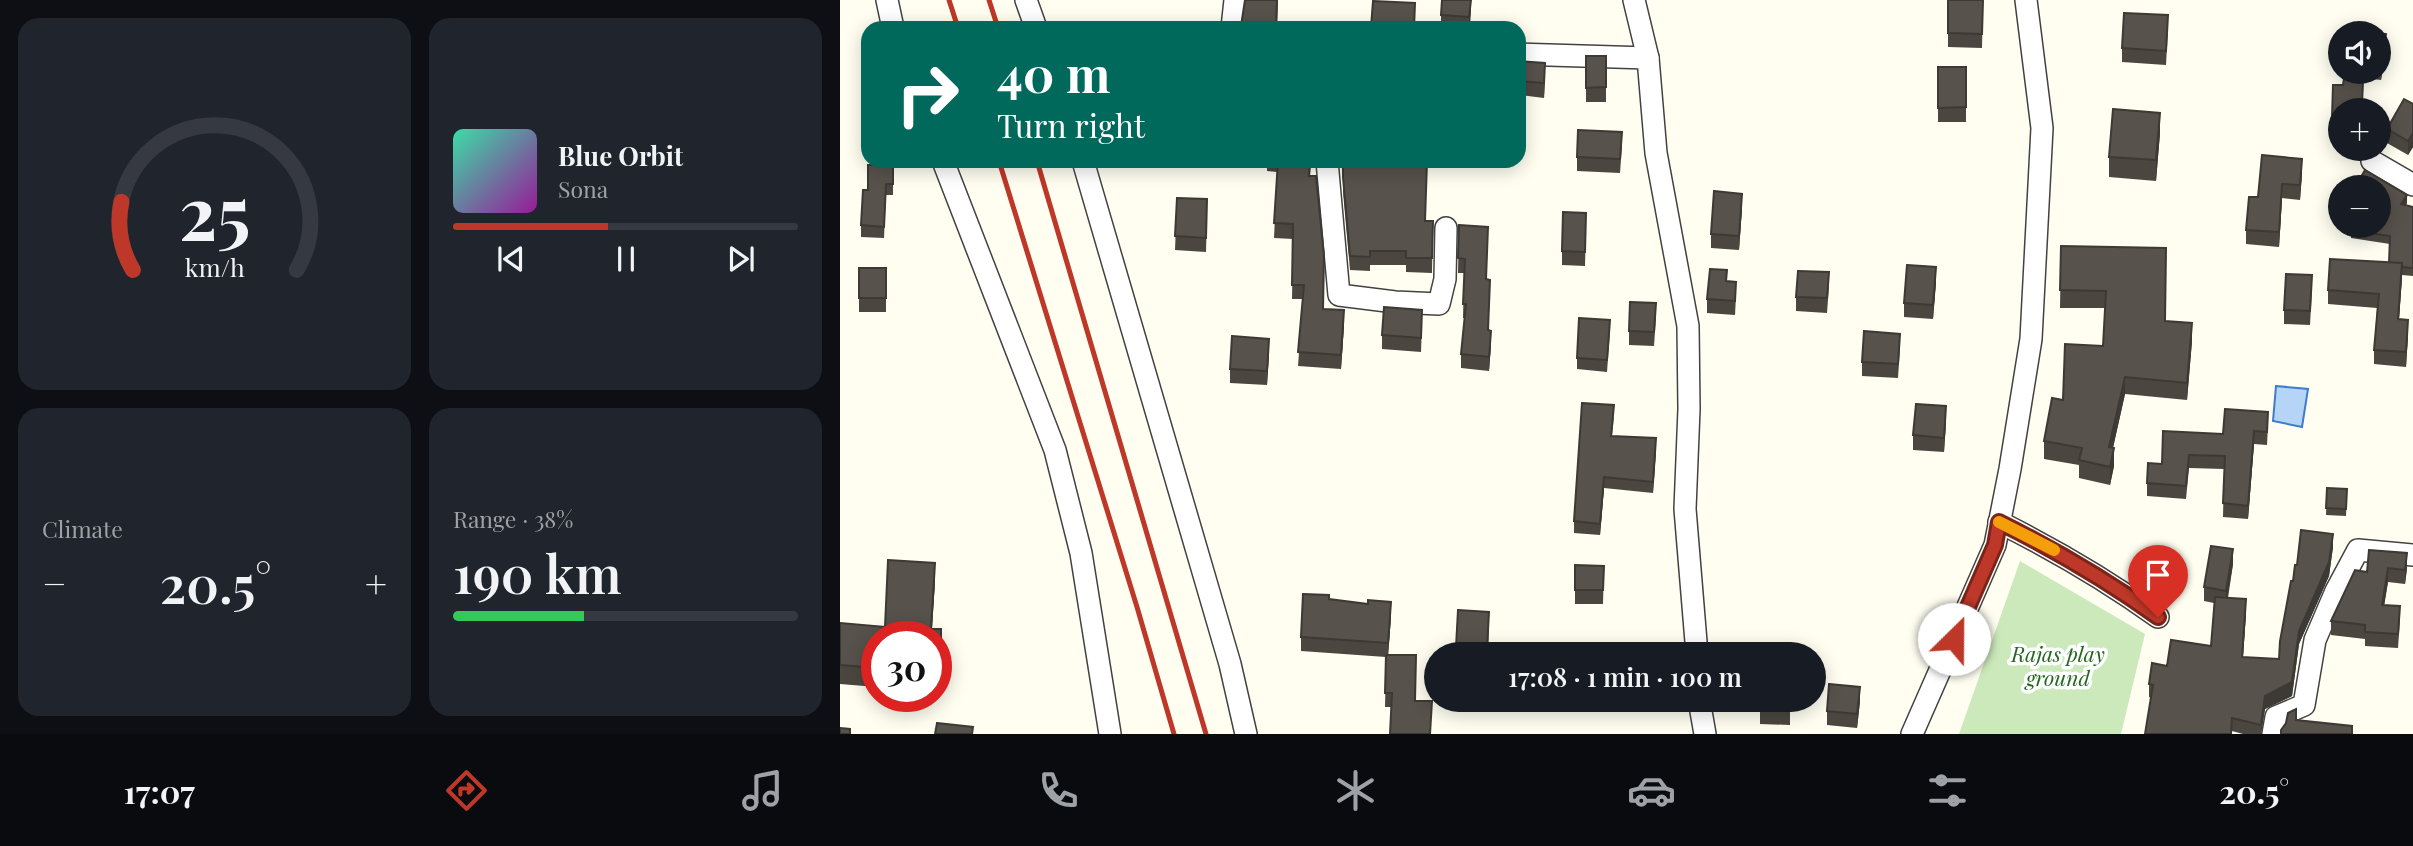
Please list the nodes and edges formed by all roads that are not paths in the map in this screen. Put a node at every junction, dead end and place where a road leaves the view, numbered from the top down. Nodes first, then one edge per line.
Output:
1 (887, 0) edge
2 (1026, 0) edge
3 (1235, 0) edge
4 (1634, 0) edge
5 (2026, 0) edge
6 (892, 21) edge
7 (1034, 21) edge
8 (1233, 21) edge
9 (1526, 54) edge
10 (1648, 58) junction
11 (2372, 161) dead end
12 (946, 168) edge
13 (1085, 168) edge
14 (1328, 168) edge
15 (2413, 185) edge
16 (1446, 228) dead end
17 (1999, 522) junction
18 (2413, 555) edge
19 (2158, 617) dead end
20 (1696, 642) edge
21 (1701, 712) edge
22 (1110, 734) edge
23 (1246, 734) edge
24 (1705, 734) edge
25 (1912, 734) edge
26 (2273, 734) edge

1 - 6 street
2 - 7 street
3 - 8 street
4 - 10 street
5 - 17 street
9 - 10 street
10 - 20 street
11 - 15 street
12 - 22 street
13 - 23 street
14 - 16 street
17 - 19 street
17 - 25 street
18 - 26 street
21 - 24 street

